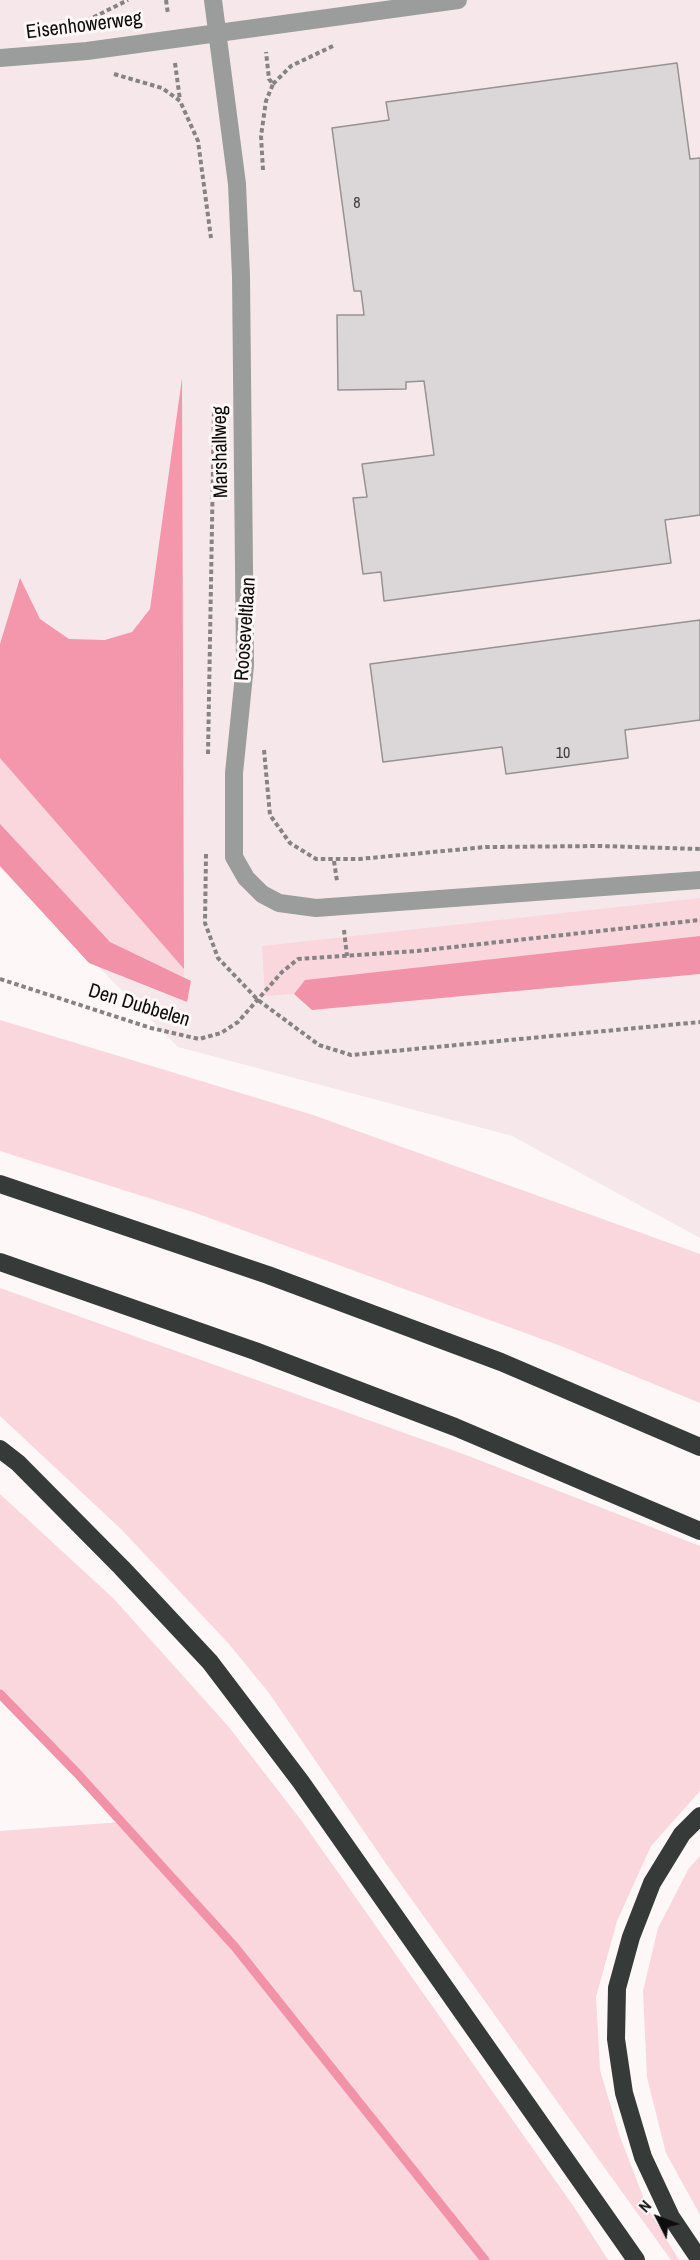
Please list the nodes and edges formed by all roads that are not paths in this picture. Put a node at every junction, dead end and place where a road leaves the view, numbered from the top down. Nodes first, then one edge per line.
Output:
1 (213, 0) edge
2 (458, 0) edge
3 (218, 31) junction
4 (0, 58) edge
5 (700, 880) edge
6 (0, 1184) edge
7 (0, 1262) edge
8 (700, 1447) edge
9 (0, 1449) edge
10 (700, 1531) edge
11 (700, 1816) edge
12 (636, 2260) edge
13 (700, 2260) edge

1 - 3 street, Marshallweg
2 - 3 street, Eisenhowerweg
3 - 4 street, Eisenhowerweg
3 - 5 street, Marshallweg
6 - 8 highway
7 - 10 highway
9 - 12 highway
11 - 13 highway

